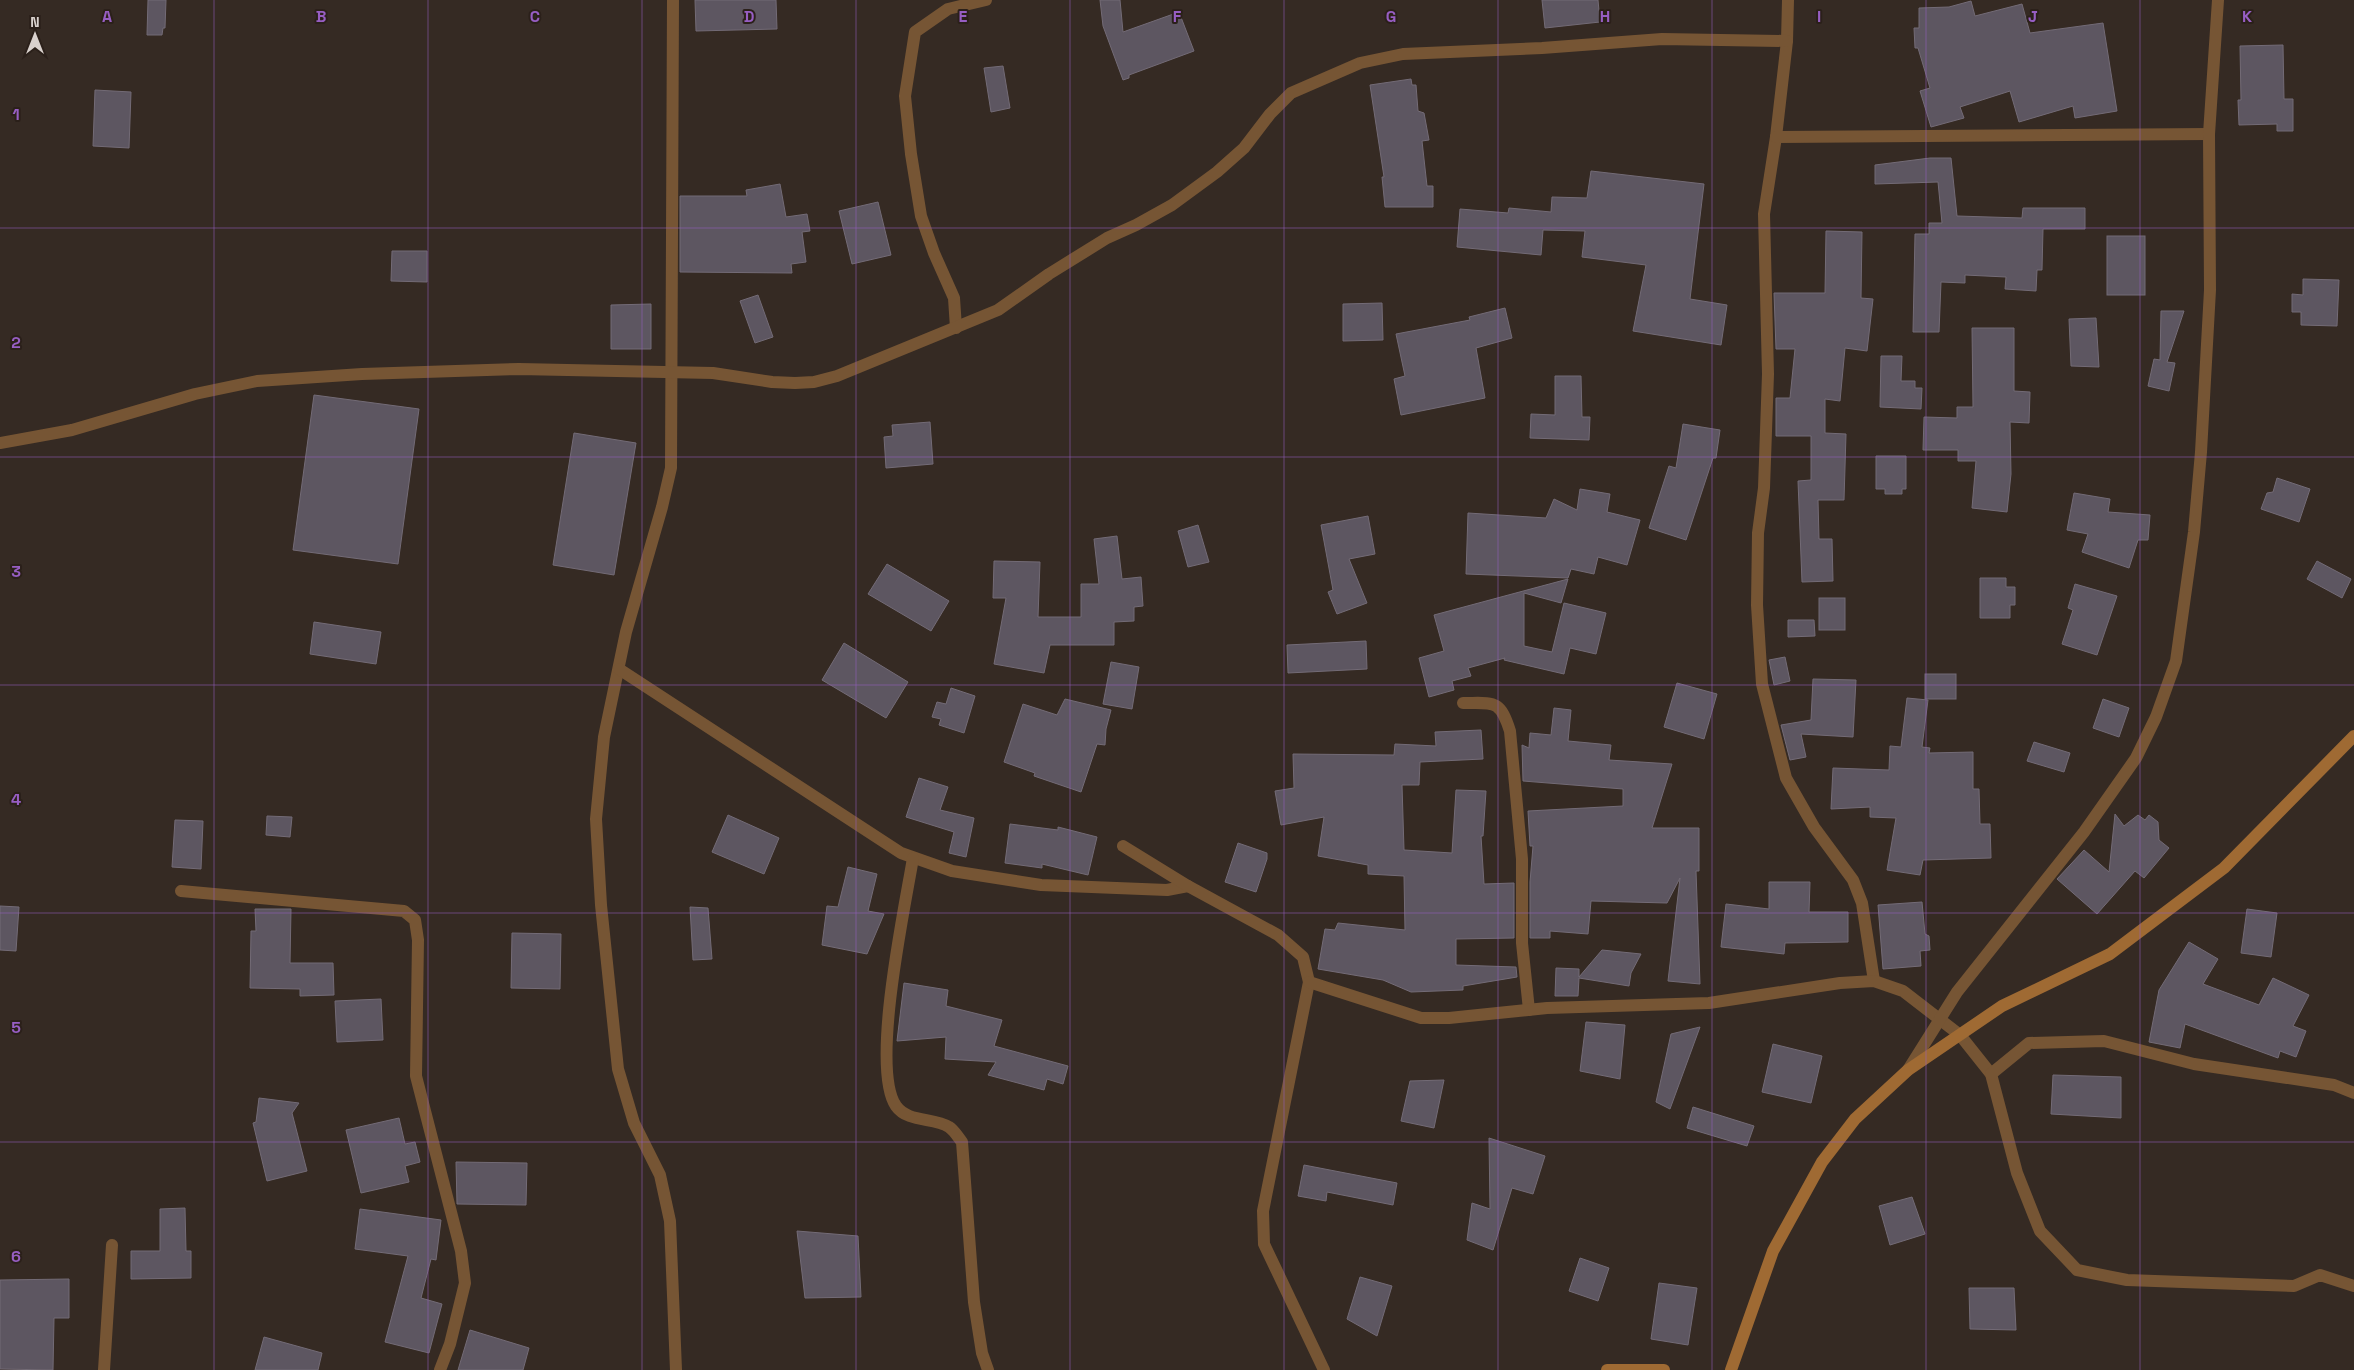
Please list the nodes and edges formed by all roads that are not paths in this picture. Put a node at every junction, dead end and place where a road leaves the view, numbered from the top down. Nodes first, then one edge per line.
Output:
1 (673, 0) edge
2 (986, 0) edge
3 (1788, 0) edge
4 (2218, 0) edge
5 (1787, 41) junction
6 (2209, 134) junction
7 (1776, 136) junction
8 (956, 328) junction
9 (670, 372) junction
10 (0, 443) edge
11 (619, 669) junction
12 (1463, 703) dead end
13 (2354, 736) edge
14 (1123, 846) dead end
15 (913, 858) junction
16 (1188, 886) junction
17 (181, 891) dead end
18 (1874, 981) junction
19 (1309, 982) junction
20 (1528, 1010) junction
21 (1939, 1019) junction
22 (1960, 1035) junction
23 (1908, 1070) junction
24 (1991, 1074) junction
25 (2354, 1093) edge
26 (112, 1245) dead end
27 (2354, 1286) edge
28 (104, 1370) edge
29 (440, 1370) edge
30 (676, 1370) edge
31 (988, 1370) edge
32 (1324, 1370) edge
33 (1607, 1370) edge
34 (1664, 1370) edge
35 (1732, 1370) edge

1 - 9 street
2 - 8 street
3 - 5 street
4 - 6 street
5 - 7 street
5 - 8 street
6 - 7 street
6 - 21 street
7 - 18 street
8 - 9 street
9 - 10 street
9 - 11 street
11 - 15 street
11 - 30 street
12 - 20 street
13 - 22 street
14 - 16 street
15 - 16 street
15 - 31 street
16 - 19 street
17 - 29 street
18 - 20 street
18 - 21 street
19 - 20 street
19 - 32 street
21 - 22 street
21 - 23 street
22 - 23 street
22 - 24 street
23 - 35 street
24 - 25 street
24 - 27 street
26 - 28 street
33 - 34 street

